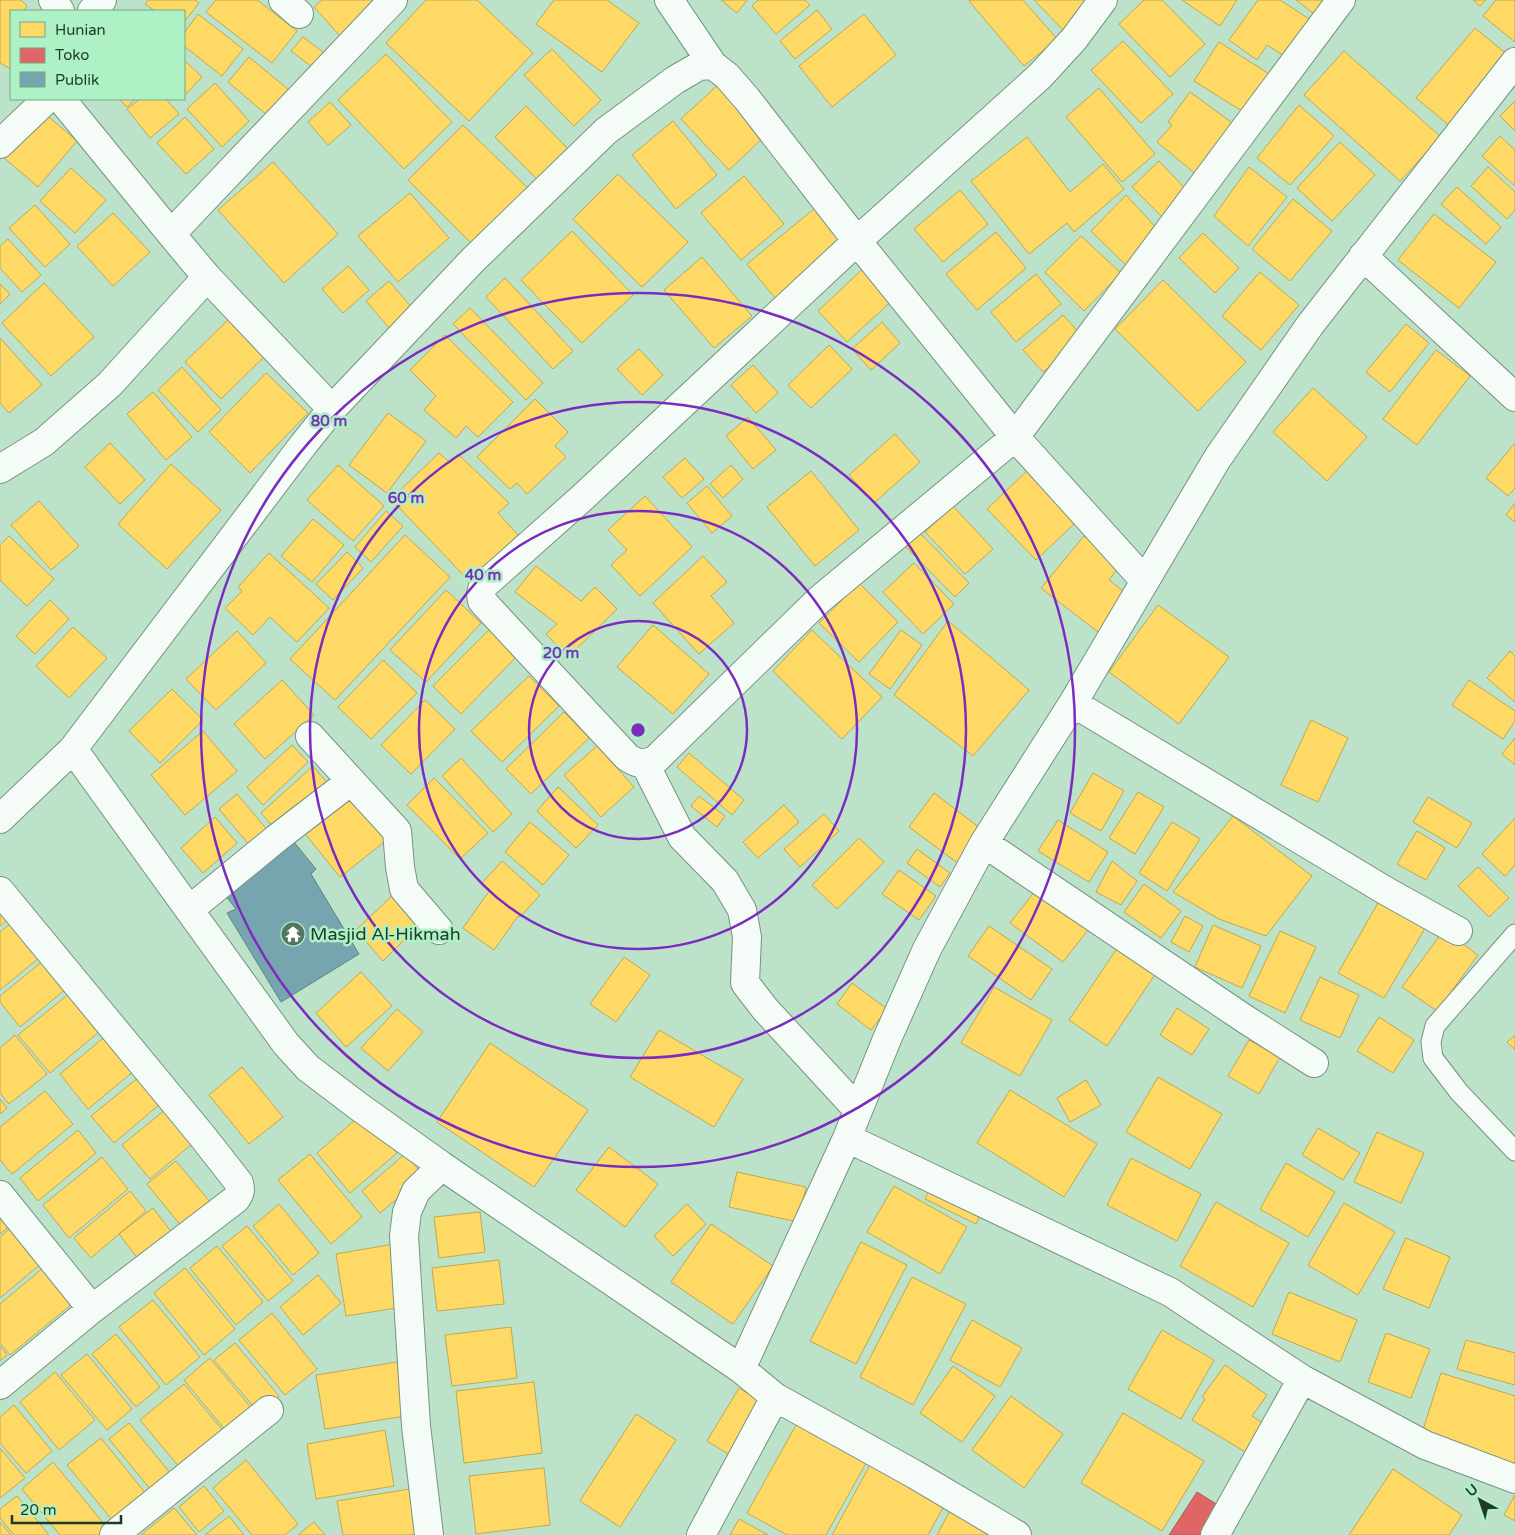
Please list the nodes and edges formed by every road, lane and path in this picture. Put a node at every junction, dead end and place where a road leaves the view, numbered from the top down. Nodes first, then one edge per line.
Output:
1 (102, 0) edge
2 (393, 0) edge
3 (669, 0) edge
4 (1103, 0) edge
5 (1341, 0) edge
6 (93, 10) edge
7 (1515, 62) edge
8 (713, 64) junction
9 (46, 100) edge
10 (62, 100) edge
11 (0, 144) edge
12 (171, 234) junction
13 (857, 240) junction
14 (1363, 256) junction
15 (207, 276) junction
16 (1515, 397) edge
17 (332, 409) junction
18 (1015, 437) junction
19 (0, 469) edge
20 (1145, 581) junction
21 (1072, 703) junction
22 (310, 736) dead end
23 (73, 749) junction
24 (645, 764) junction
25 (351, 781) junction
26 (0, 819) edge
27 (984, 842) junction
28 (0, 891) edge
29 (189, 910) junction
30 (439, 930) dead end
31 (1458, 931) dead end
32 (1515, 934) edge
33 (1314, 1064) dead end
34 (858, 1110) junction
35 (847, 1138) junction
36 (1515, 1151) edge
37 (442, 1166) junction
38 (0, 1195) edge
39 (92, 1309) junction
40 (741, 1369) junction
41 (1302, 1379) junction
42 (0, 1386) edge
43 (775, 1397) junction
44 (269, 1410) dead end
45 (1515, 1479) edge
46 (114, 1535) edge
47 (429, 1535) edge
48 (701, 1535) edge
49 (1017, 1535) edge
50 (1215, 1535) edge

1 - 6 street
2 - 12 street
3 - 8 street
4 - 13 street
5 - 18 street
7 - 14 street
8 - 13 street
8 - 17 street
9 - 11 street
10 - 12 street
12 - 15 street
13 - 18 street
13 - 24 street
14 - 16 street
14 - 20 street
15 - 17 street
15 - 19 street
17 - 23 street
18 - 20 street
18 - 24 street
20 - 21 street
21 - 27 street
21 - 31 street
22 - 25 street
23 - 26 street
23 - 29 street
24 - 34 street
25 - 29 street
25 - 30 street
27 - 33 street
27 - 34 street
28 - 39 street
29 - 37 street
32 - 36 lane
34 - 35 street
35 - 40 street
35 - 41 street
37 - 40 street
37 - 47 street
38 - 39 street
39 - 42 street
40 - 43 street
41 - 45 street
41 - 50 street
43 - 48 street
43 - 49 street
44 - 46 street

